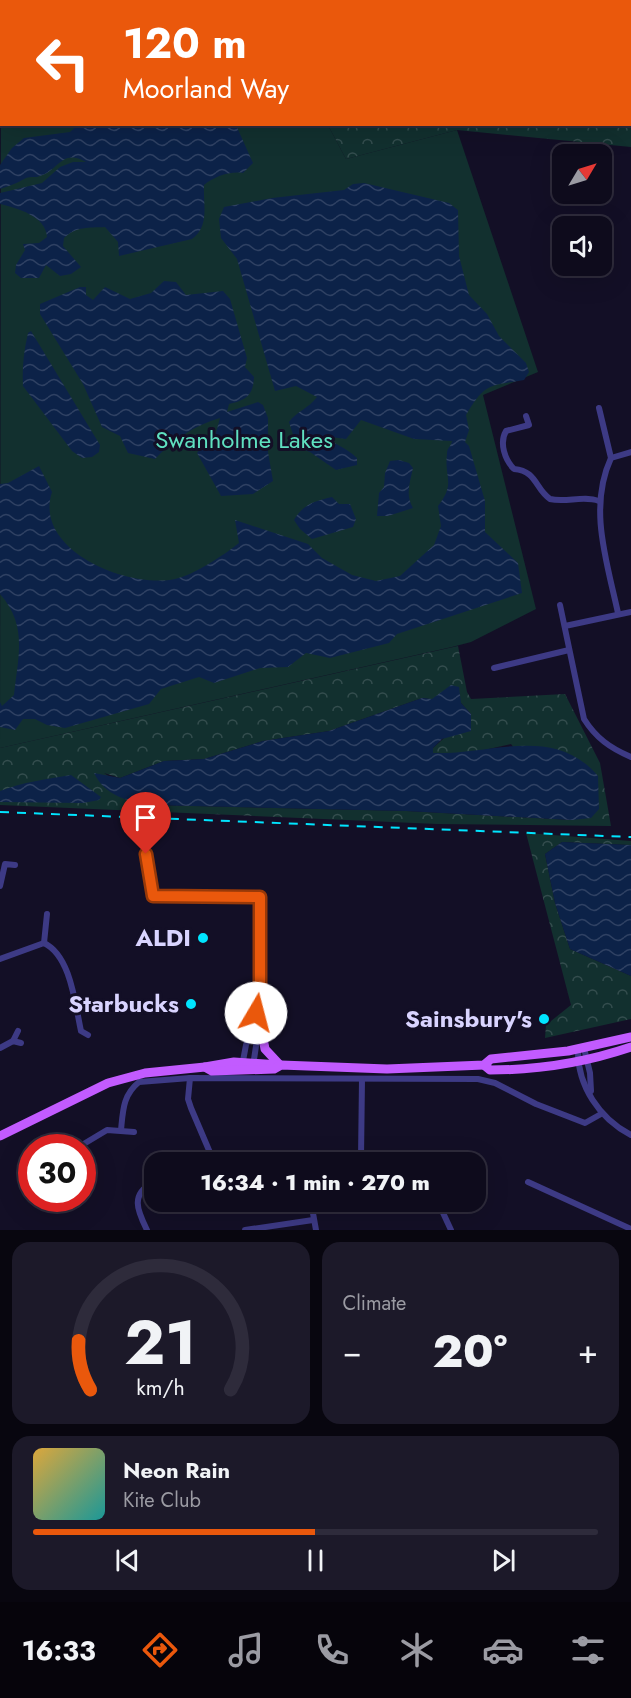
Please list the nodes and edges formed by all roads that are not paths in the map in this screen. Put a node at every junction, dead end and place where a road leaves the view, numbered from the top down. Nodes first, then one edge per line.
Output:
1 (599, 408) dead end
2 (526, 416) dead end
3 (631, 452) edge
4 (611, 458) junction
5 (599, 501) junction
6 (560, 605) dead end
7 (631, 612) edge
8 (618, 613) junction
9 (565, 626) junction
10 (569, 650) junction
11 (494, 668) dead end
12 (631, 757) edge
13 (146, 854) dead end
14 (1, 858) edge
15 (5, 864) junction
16 (15, 865) dead end
17 (0, 886) edge
18 (46, 914) dead end
19 (44, 943) junction
20 (0, 959) edge
21 (260, 1007) junction
22 (260, 1022) junction
23 (18, 1031) dead end
24 (81, 1031) junction
25 (88, 1035) dead end
26 (75, 1037) dead end
27 (631, 1037) edge
28 (13, 1041) junction
29 (21, 1043) dead end
30 (631, 1047) edge
31 (0, 1048) edge
32 (581, 1049) junction
33 (514, 1055) junction
34 (583, 1062) junction
35 (281, 1065) junction
36 (484, 1065) junction
37 (242, 1066) junction
38 (253, 1066) junction
39 (554, 1067) junction
40 (190, 1078) junction
41 (362, 1080) junction
42 (590, 1092) junction
43 (602, 1114) junction
44 (121, 1130) junction
45 (134, 1132) dead end
46 (631, 1135) edge
47 (0, 1136) edge
48 (96, 1136) edge
49 (210, 1152) edge
50 (361, 1152) edge
51 (528, 1182) dead end
52 (144, 1189) edge
53 (312, 1212) edge
54 (443, 1212) edge
55 (313, 1220) junction
56 (267, 1229) edge
57 (631, 1229) edge
58 (147, 1230) edge
59 (245, 1230) edge
60 (316, 1230) edge
61 (451, 1230) edge

1 - 4 street
2 - 5 street
3 - 4 street
4 - 5 street
5 - 8 street
6 - 9 street
7 - 8 street
8 - 9 street
9 - 10 street
10 - 11 street
10 - 12 street
13 - 21 street
14 - 15 street
15 - 16 street
15 - 17 street
18 - 19 street
19 - 20 street
19 - 24 street
21 - 22 street
21 - 37 street
22 - 35 main road
22 - 38 street
23 - 28 street
24 - 25 street
24 - 26 street
27 - 32 main road
28 - 29 street
28 - 31 street
30 - 34 main road
32 - 33 main road
32 - 34 street
33 - 36 main road
33 - 39 main road
34 - 39 main road
34 - 42 street
34 - 42 street
35 - 36 main road
35 - 38 main road
36 - 39 main road
37 - 38 main road
37 - 47 main road
40 - 41 street
40 - 44 street
40 - 49 street
41 - 43 street
41 - 50 street
42 - 43 street
43 - 46 street
44 - 45 street
44 - 48 street
51 - 57 street
52 - 58 street
53 - 55 street
54 - 61 street
55 - 56 street
55 - 60 street
56 - 59 street

